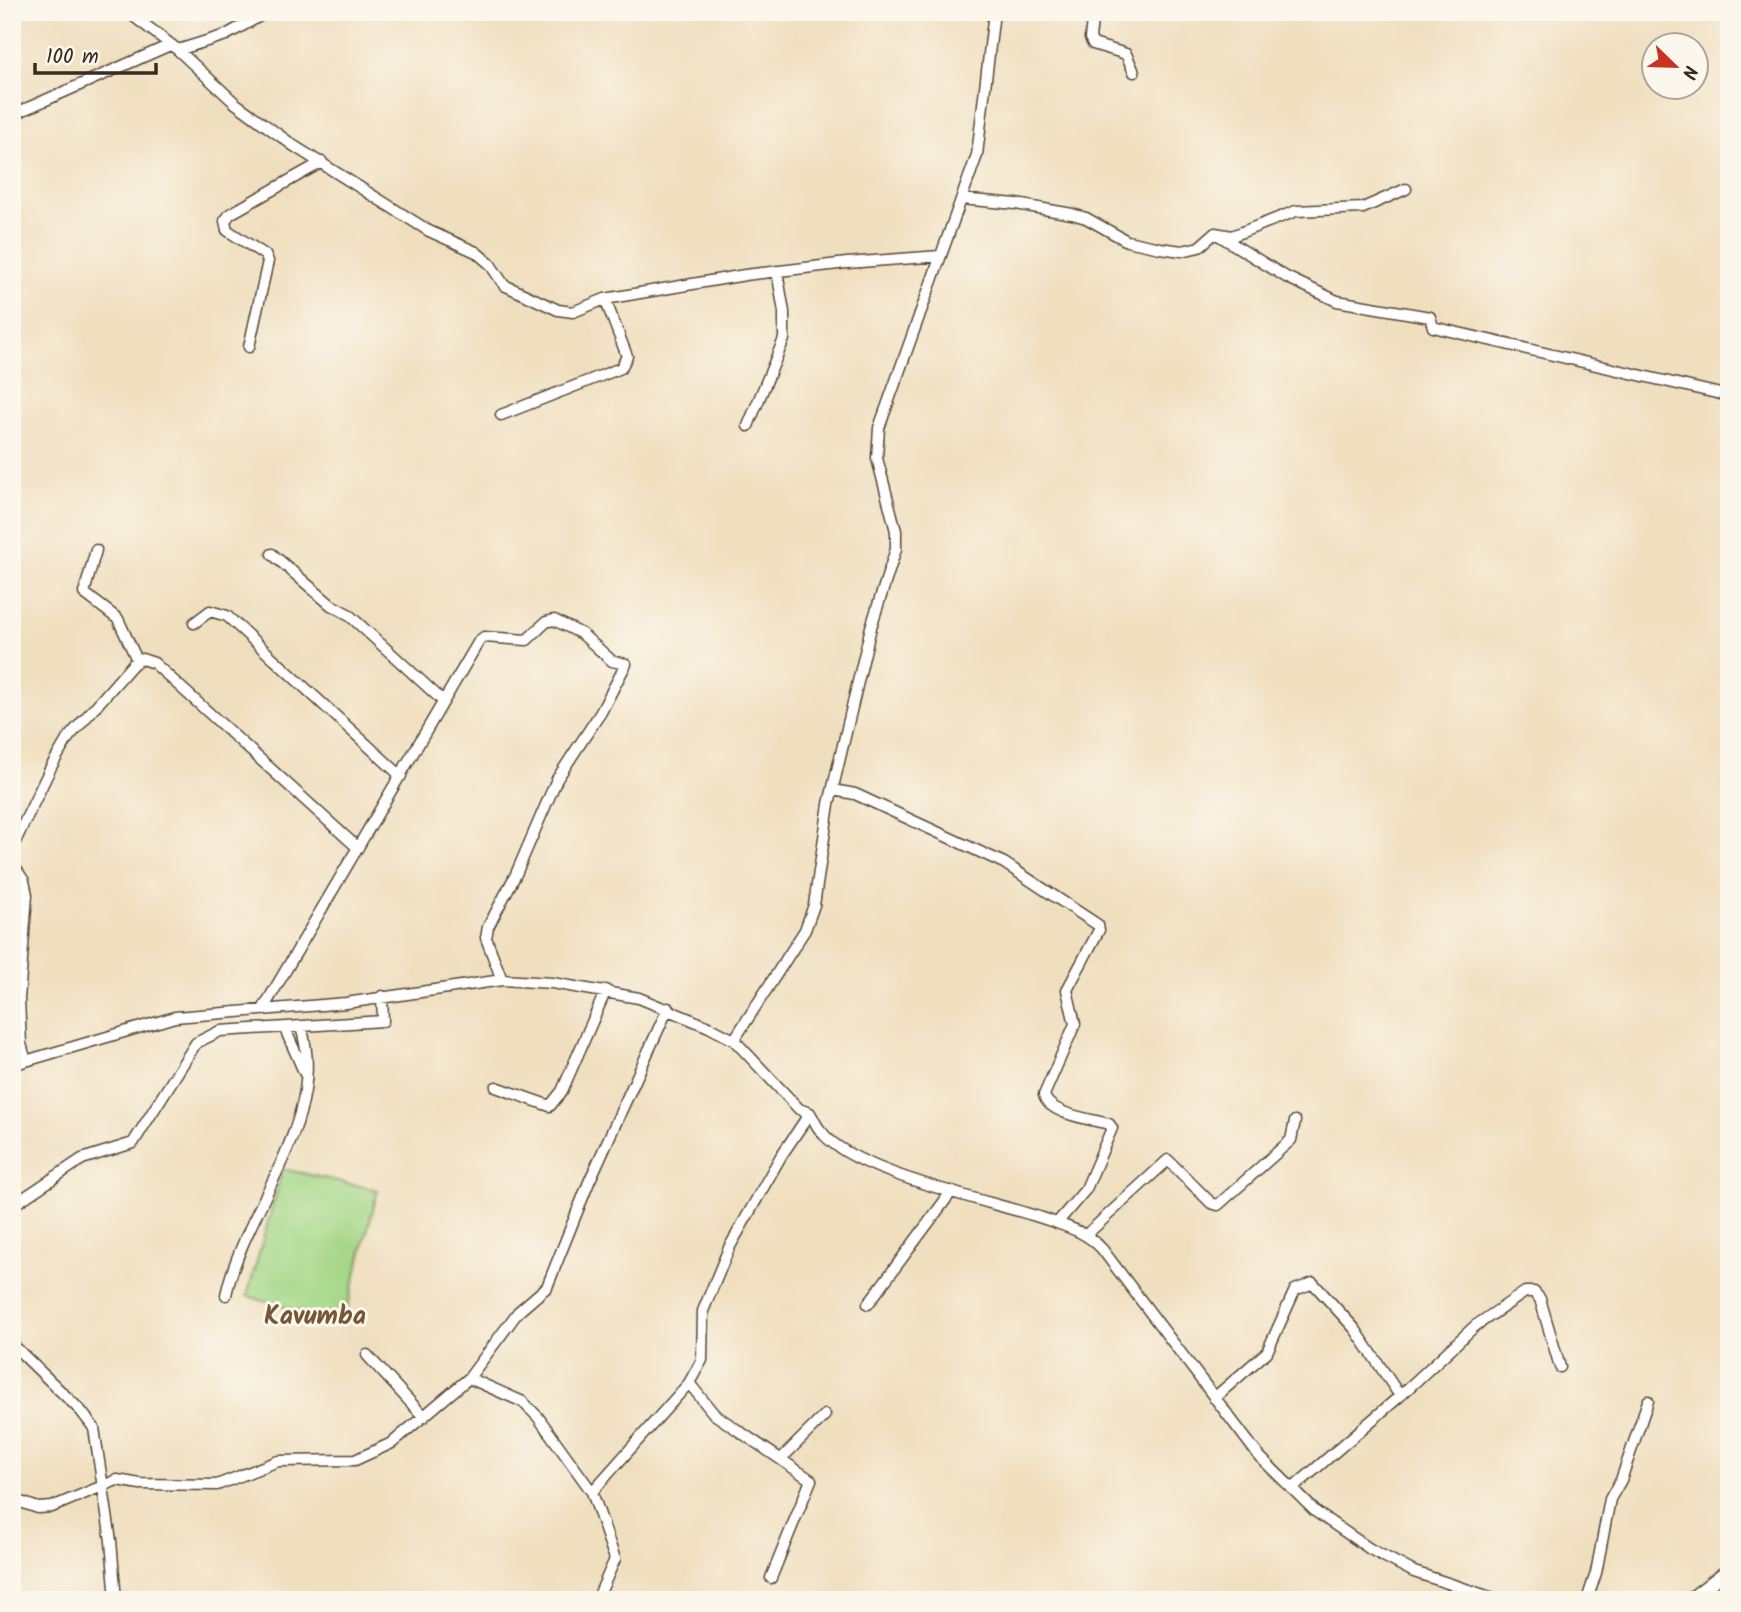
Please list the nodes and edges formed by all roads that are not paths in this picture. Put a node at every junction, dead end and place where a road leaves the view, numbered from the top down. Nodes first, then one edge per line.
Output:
1 (128, 12) edge
2 (267, 12) edge
3 (994, 12) edge
4 (1093, 12) edge
5 (174, 48) junction
6 (1134, 72) dead end
7 (12, 115) edge
8 (322, 162) junction
9 (1406, 189) dead end
10 (961, 199) junction
11 (1214, 233) junction
12 (940, 256) junction
13 (777, 271) junction
14 (606, 299) junction
15 (249, 347) dead end
16 (1729, 396) edge
17 (501, 415) dead end
18 (748, 426) dead end
19 (96, 550) dead end
20 (272, 554) dead end
21 (194, 623) dead end
22 (137, 660) junction
23 (443, 701) junction
24 (401, 776) junction
25 (833, 790) junction
26 (12, 848) edge
27 (358, 848) junction
28 (12, 863) edge
29 (502, 980) junction
30 (606, 990) junction
31 (382, 996) junction
32 (668, 1008) junction
33 (263, 1009) junction
34 (301, 1027) junction
35 (285, 1028) junction
36 (734, 1040) junction
37 (26, 1060) junction
38 (12, 1065) edge
39 (307, 1083) junction
40 (496, 1087) dead end
41 (810, 1113) junction
42 (1295, 1121) dead end
43 (952, 1191) junction
44 (12, 1206) edge
45 (1057, 1223) junction
46 (1087, 1234) junction
47 (226, 1295) dead end
48 (868, 1304) dead end
49 (12, 1344) edge
50 (368, 1355) dead end
51 (1560, 1367) dead end
52 (469, 1378) junction
53 (689, 1383) junction
54 (1400, 1396) junction
55 (1214, 1398) junction
56 (1648, 1401) dead end
57 (825, 1415) dead end
58 (424, 1417) junction
59 (782, 1458) junction
60 (102, 1486) junction
61 (1292, 1489) junction
62 (592, 1492) junction
63 (12, 1499) edge
64 (1729, 1569) edge
65 (771, 1578) dead end
66 (116, 1600) edge
67 (597, 1600) edge
68 (1499, 1600) edge
69 (1587, 1600) edge
70 (1689, 1600) edge

1 - 5 street
2 - 5 street
3 - 10 street
4 - 6 street
5 - 7 street
5 - 8 street
8 - 14 street
8 - 15 street
9 - 11 street
10 - 11 street
10 - 12 street
11 - 16 street
12 - 13 street
12 - 25 street
13 - 14 street
13 - 18 street
14 - 17 street
19 - 22 street
20 - 23 street
21 - 24 street
22 - 26 street
22 - 27 street
23 - 24 street
23 - 29 street
24 - 27 street
25 - 36 street
25 - 45 street
27 - 33 street
28 - 37 street
29 - 30 street
29 - 31 street
30 - 32 street
30 - 40 street
31 - 33 street
31 - 34 street
32 - 36 street
32 - 52 street
33 - 37 street
34 - 35 street
34 - 39 street
35 - 39 street
35 - 44 street
36 - 41 street
37 - 38 street
39 - 47 street
41 - 43 street
41 - 53 street
42 - 46 street
43 - 45 street
43 - 48 street
45 - 46 street
46 - 55 street
49 - 60 street
50 - 58 street
51 - 54 street
52 - 58 street
52 - 62 street
53 - 59 street
53 - 62 street
54 - 55 street
54 - 61 street
55 - 61 street
56 - 69 street
57 - 59 street
58 - 60 street
59 - 65 street
60 - 63 street
60 - 66 street
61 - 68 street
62 - 67 street
64 - 70 main road

